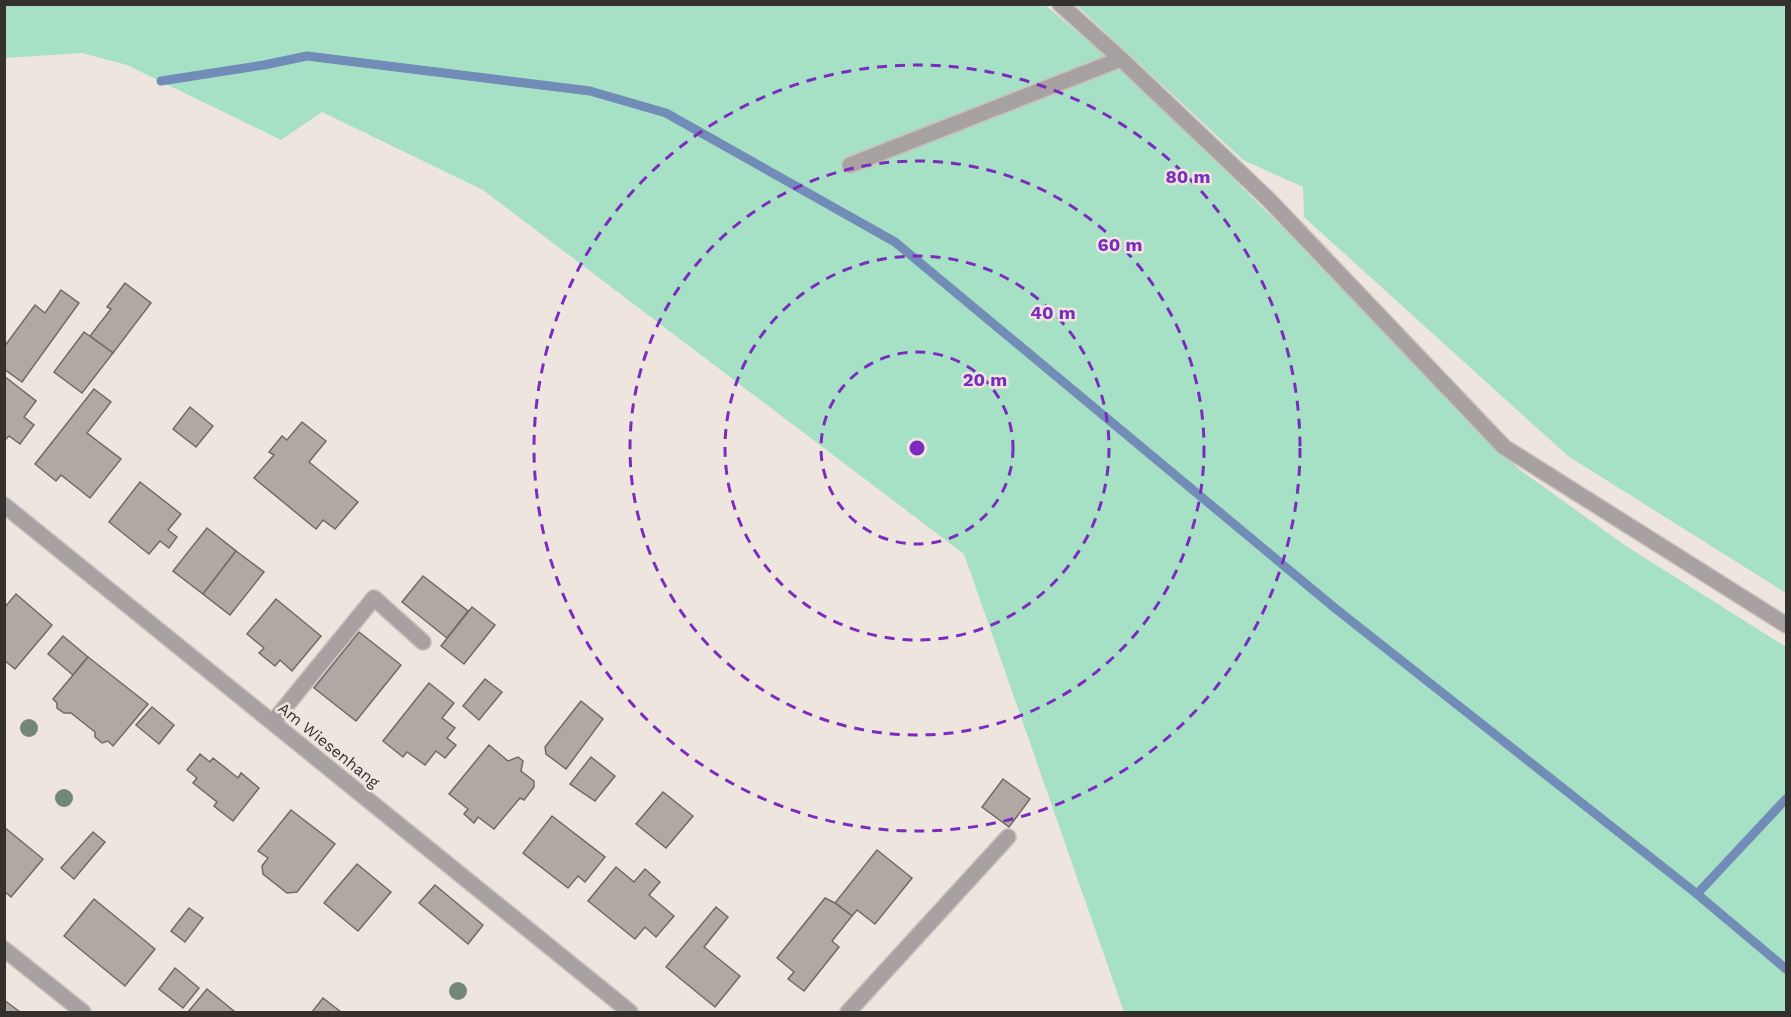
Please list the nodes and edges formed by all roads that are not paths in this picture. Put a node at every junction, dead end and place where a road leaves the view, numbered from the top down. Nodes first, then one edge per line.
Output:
1 (1060, 4) edge
2 (1121, 59) junction
3 (850, 165) dead end
4 (4, 504) edge
5 (1786, 625) edge
6 (423, 642) dead end
7 (273, 722) junction
8 (1008, 837) dead end
9 (4, 949) edge
10 (83, 1012) edge
11 (630, 1012) edge
12 (848, 1012) edge

1 - 2 street
2 - 3 street
2 - 5 street
4 - 7 street, Am Wiesenhang
6 - 7 street
7 - 11 street, Am Wiesenhang
8 - 12 street
9 - 10 street

